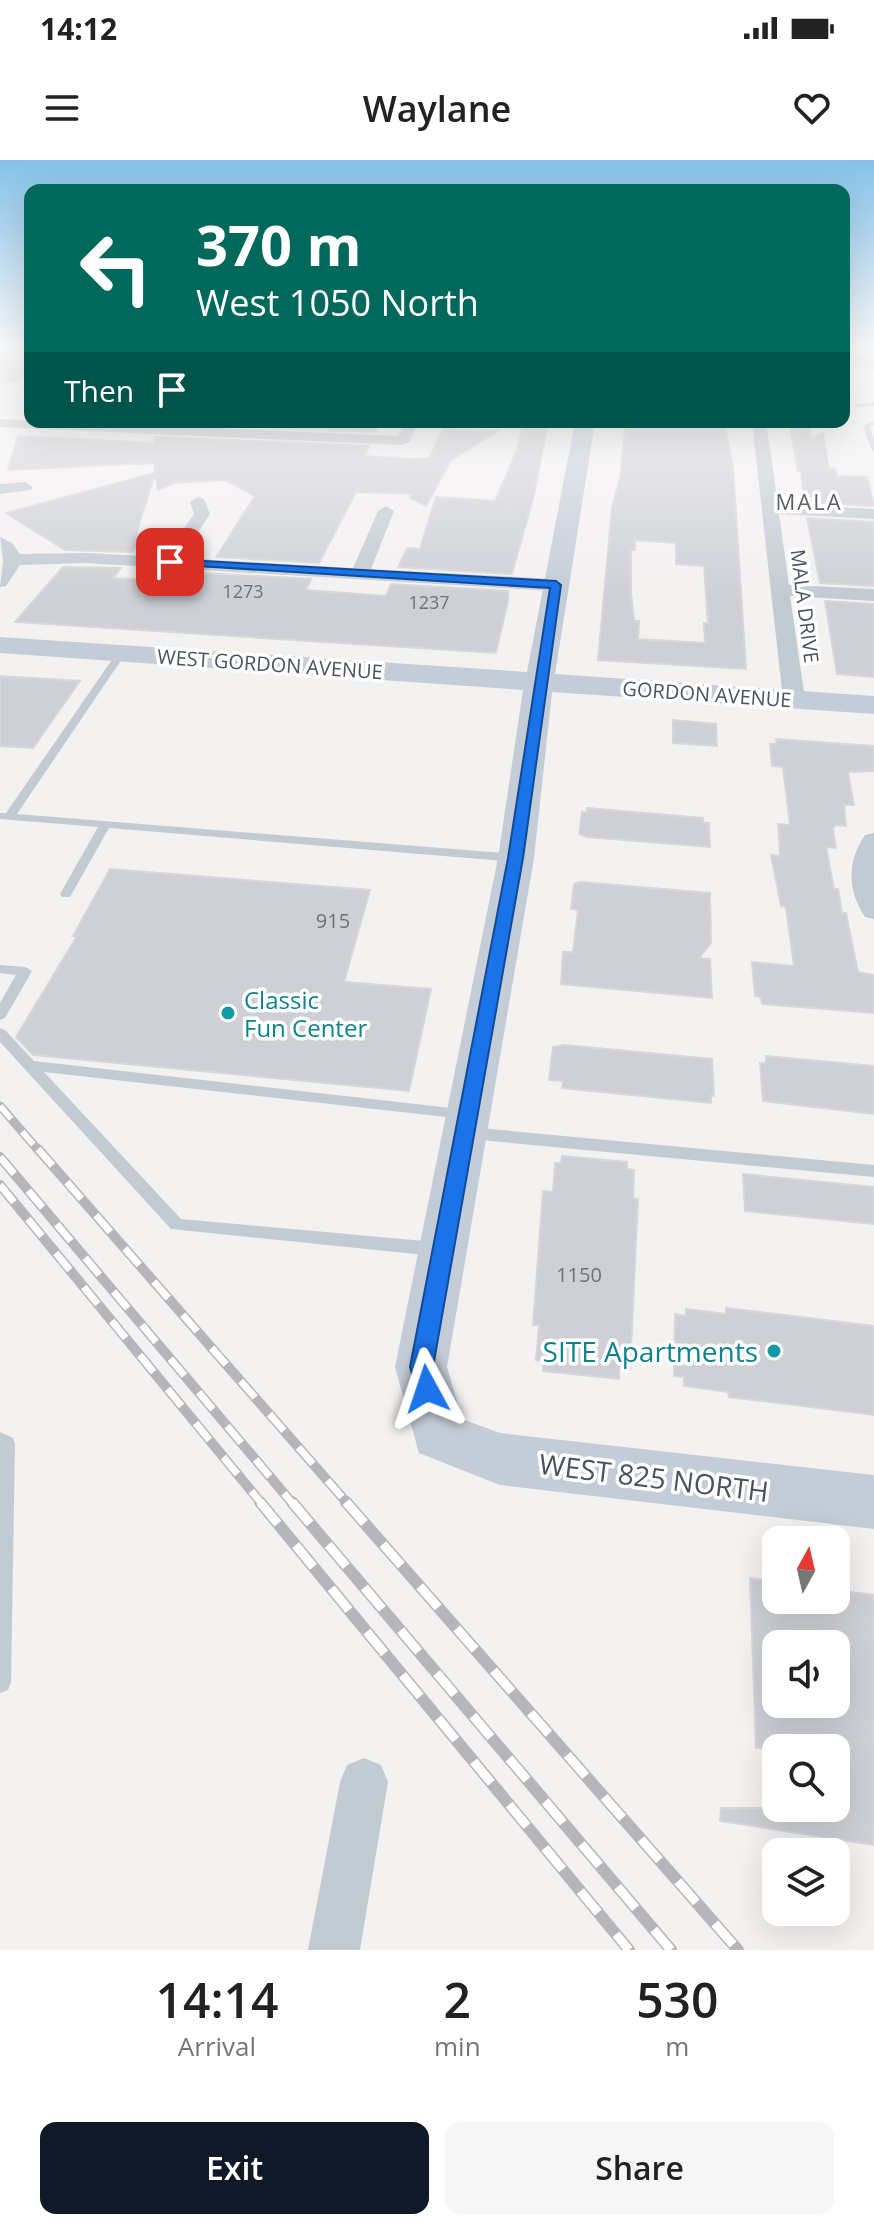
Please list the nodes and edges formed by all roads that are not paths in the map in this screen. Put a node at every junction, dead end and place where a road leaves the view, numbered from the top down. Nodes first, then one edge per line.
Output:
1 (231, 430) edge
2 (408, 430) edge
3 (584, 430) edge
4 (760, 430) edge
5 (867, 430) edge
6 (874, 449) edge
7 (25, 487) dead end
8 (0, 489) edge
9 (198, 502) dead end
10 (770, 509) junction
11 (386, 511) dead end
12 (874, 514) edge
13 (0, 542) edge
14 (13, 560) junction
15 (170, 562) junction
16 (360, 573) junction
17 (0, 582) edge
18 (556, 585) junction
19 (780, 590) junction
20 (874, 595) edge
21 (0, 645) edge
22 (121, 653) junction
23 (539, 683) junction
24 (794, 699) junction
25 (874, 705) edge
26 (5, 816) edge
27 (106, 824) junction
28 (874, 840) edge
29 (516, 858) junction
30 (66, 894) dead end
31 (874, 911) edge
32 (0, 969) edge
33 (0, 1015) edge
34 (0, 1033) edge
35 (29, 1065) junction
36 (467, 1124) junction
37 (874, 1171) edge
38 (442, 1250) junction
39 (0, 1440) edge
40 (874, 1502) edge
41 (0, 1682) edge
42 (364, 1782) dead end
43 (334, 1950) edge

1 - 2 street
3 - 18 street
4 - 10 street, MALA DRIVE
5 - 6 lane
7 - 8 street
9 - 15 street
10 - 12 street
10 - 19 street, MALA DRIVE
11 - 16 street
13 - 14 street
14 - 15 street
14 - 17 street
15 - 16 street
16 - 18 street
18 - 23 street
19 - 20 street
19 - 24 street, MALA DRIVE
21 - 22 street, WEST GORDON AVENUE
22 - 23 street, WEST GORDON AVENUE
22 - 26 lane
23 - 24 street, GORDON AVENUE
23 - 29 street
24 - 25 street, GORDON AVENUE
26 - 27 lane
27 - 29 lane
27 - 30 lane
28 - 31 street
29 - 36 street
32 - 33 lane
34 - 35 lane
35 - 36 lane
35 - 38 lane
36 - 37 lane
36 - 38 street
38 - 40 street, WEST 825 NORTH
39 - 41 lane
42 - 43 street

